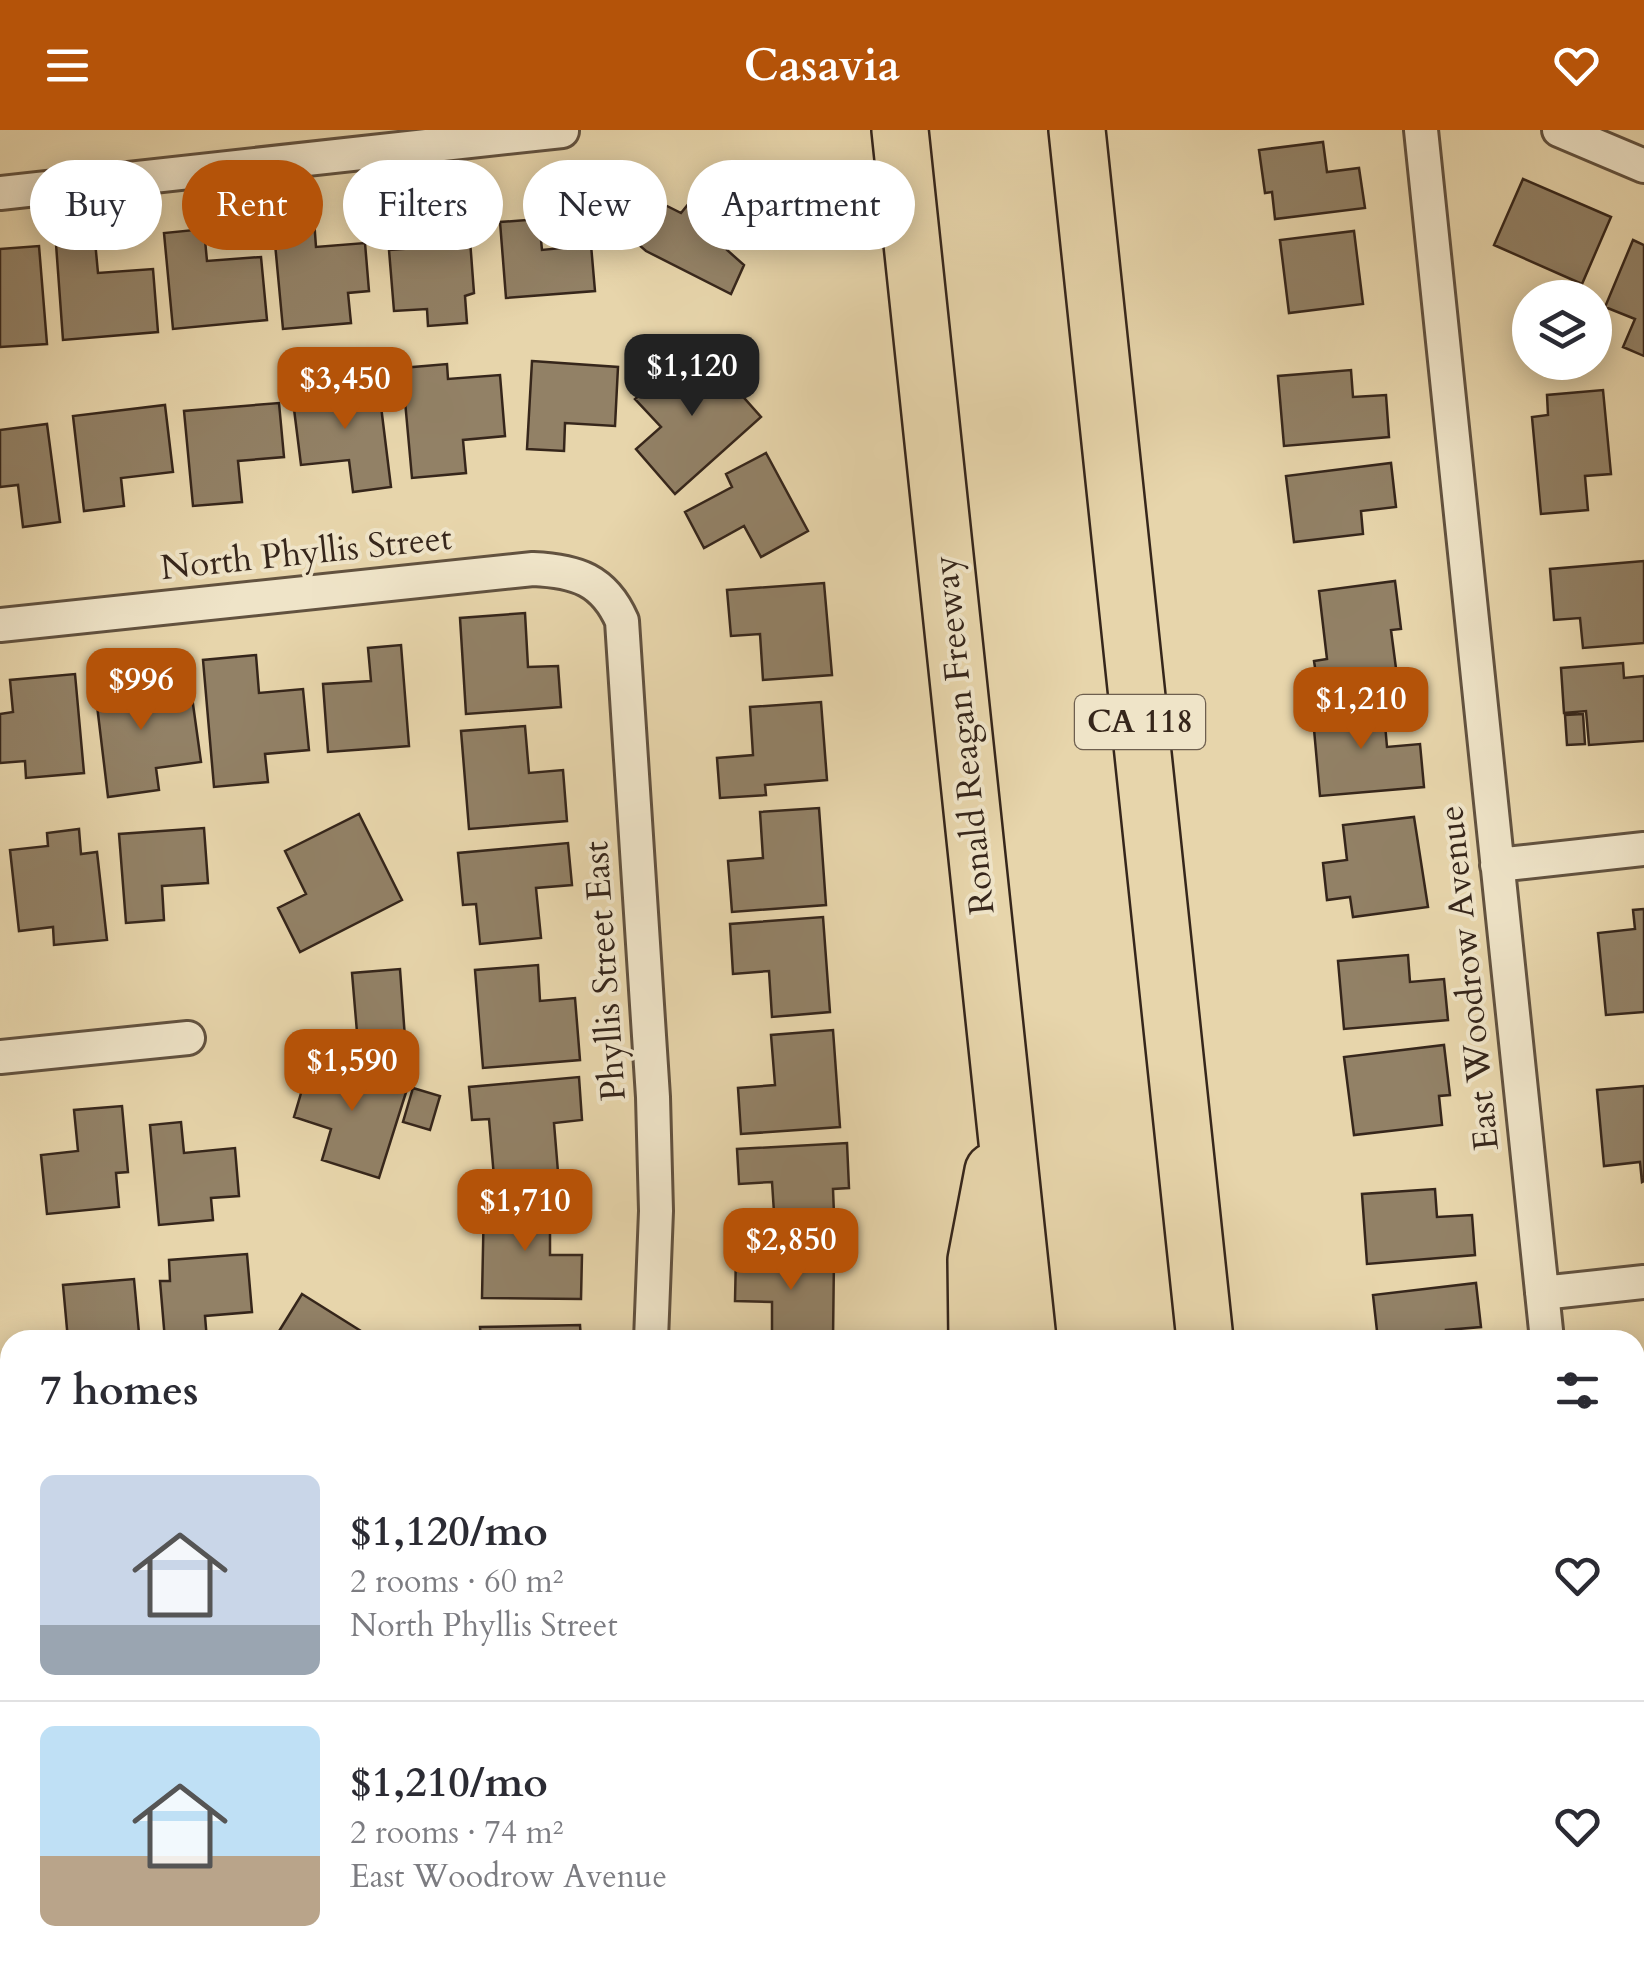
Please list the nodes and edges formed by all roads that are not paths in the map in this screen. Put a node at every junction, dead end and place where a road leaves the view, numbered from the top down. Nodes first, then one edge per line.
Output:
1 (900, 130) edge
2 (1077, 130) edge
3 (1420, 130) edge
4 (1559, 130) edge
5 (562, 131) edge
6 (1644, 166) edge
7 (0, 193) edge
8 (612, 599) joint
9 (0, 625) edge
10 (1644, 849) edge
11 (1497, 865) junction
12 (188, 1038) dead end
13 (0, 1057) edge
14 (1004, 1114) junction
15 (1644, 1282) edge
16 (1542, 1292) junction
17 (651, 1330) edge
18 (977, 1330) edge
19 (1027, 1330) edge
20 (1205, 1330) edge
21 (1547, 1330) edge

1 - 14 highway, Ronald Reagan Freeway
2 - 20 highway, CA 118
3 - 11 street, East Woodrow Avenue
4 - 6 street
5 - 7 street
8 - 9 street, North Phyllis Street
8 - 17 street, Phyllis Street East
10 - 11 street
11 - 16 street, East Woodrow Avenue
12 - 13 street
14 - 18 highway
14 - 19 highway, Ronald Reagan Freeway
15 - 16 street
16 - 21 street, East Woodrow Avenue

